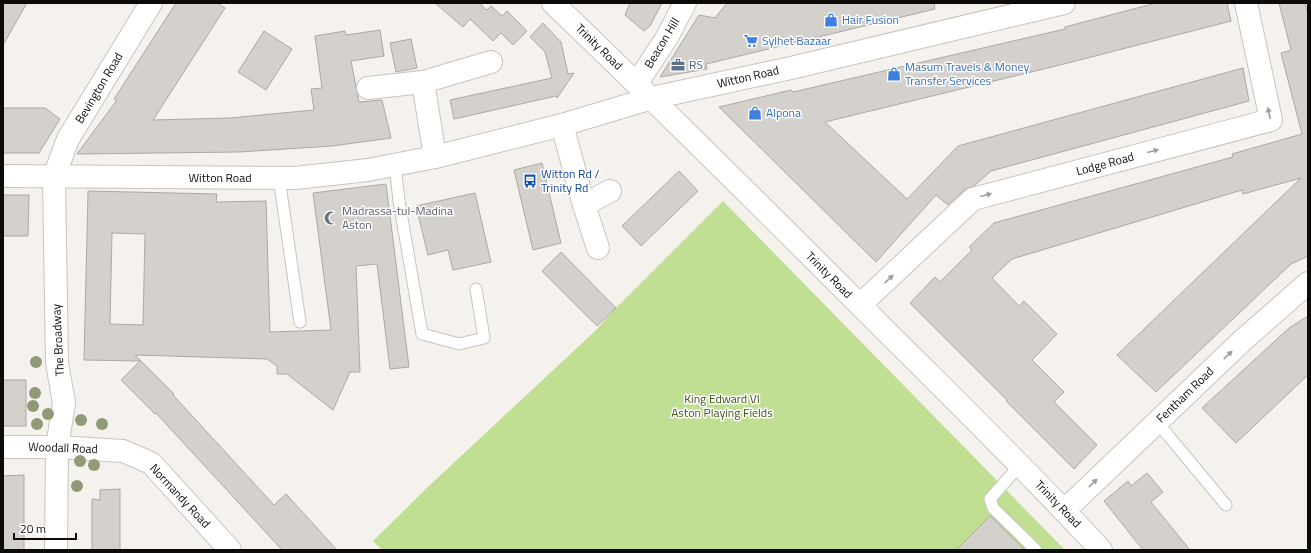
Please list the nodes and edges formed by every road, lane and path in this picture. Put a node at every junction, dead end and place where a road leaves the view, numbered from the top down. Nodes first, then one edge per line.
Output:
1 (151, 3) edge
2 (554, 3) edge
3 (685, 3) edge
4 (1064, 3) edge
5 (1246, 3) edge
6 (491, 62) dead end
7 (423, 82) junction
8 (637, 83) junction
9 (368, 88) dead end
10 (652, 98) junction
11 (562, 125) junction
12 (435, 157) junction
13 (394, 165) junction
14 (3, 176) edge
15 (54, 177) junction
16 (279, 178) junction
17 (610, 191) dead end
18 (584, 205) junction
19 (598, 248) dead end
20 (1308, 283) edge
21 (476, 290) dead end
22 (860, 305) junction
23 (300, 322) dead end
24 (1157, 422) junction
25 (3, 446) edge
26 (57, 447) junction
27 (124, 451) joint
28 (1020, 465) junction
29 (1226, 505) dead end
30 (1065, 510) junction
31 (56, 550) edge
32 (230, 550) edge
33 (1036, 550) edge
34 (1101, 550) edge

1 - 15 street, Bevington Road
2 - 8 street, Trinity Road
3 - 8 street, Beacon Hill
4 - 10 street, Witton Road
22 -> 5 street, Lodge Road
6 - 7 street
7 - 9 street
7 - 12 street
8 - 10 street, Trinity Road
10 - 11 street, Witton Road
10 - 22 street, Trinity Road
11 - 12 street, Witton Road
11 - 18 street
12 - 13 street, Witton Road
13 - 16 street, Witton Road
13 - 21 lane
14 - 15 street, Witton Road
15 - 16 street, Witton Road
15 - 26 street, The Broadway
16 - 23 lane
17 - 18 street
18 - 19 street
24 -> 20 street, Fentham Road
22 - 28 street, Trinity Road
24 - 29 lane
30 -> 24 street, Fentham Road
25 - 26 street, Woodall Road
26 - 27 street, Woodall Road
26 - 31 street, The Broadway
27 - 32 street, Normandy Road
28 - 30 street, Trinity Road
28 - 33 lane
30 - 34 street, Trinity Road

